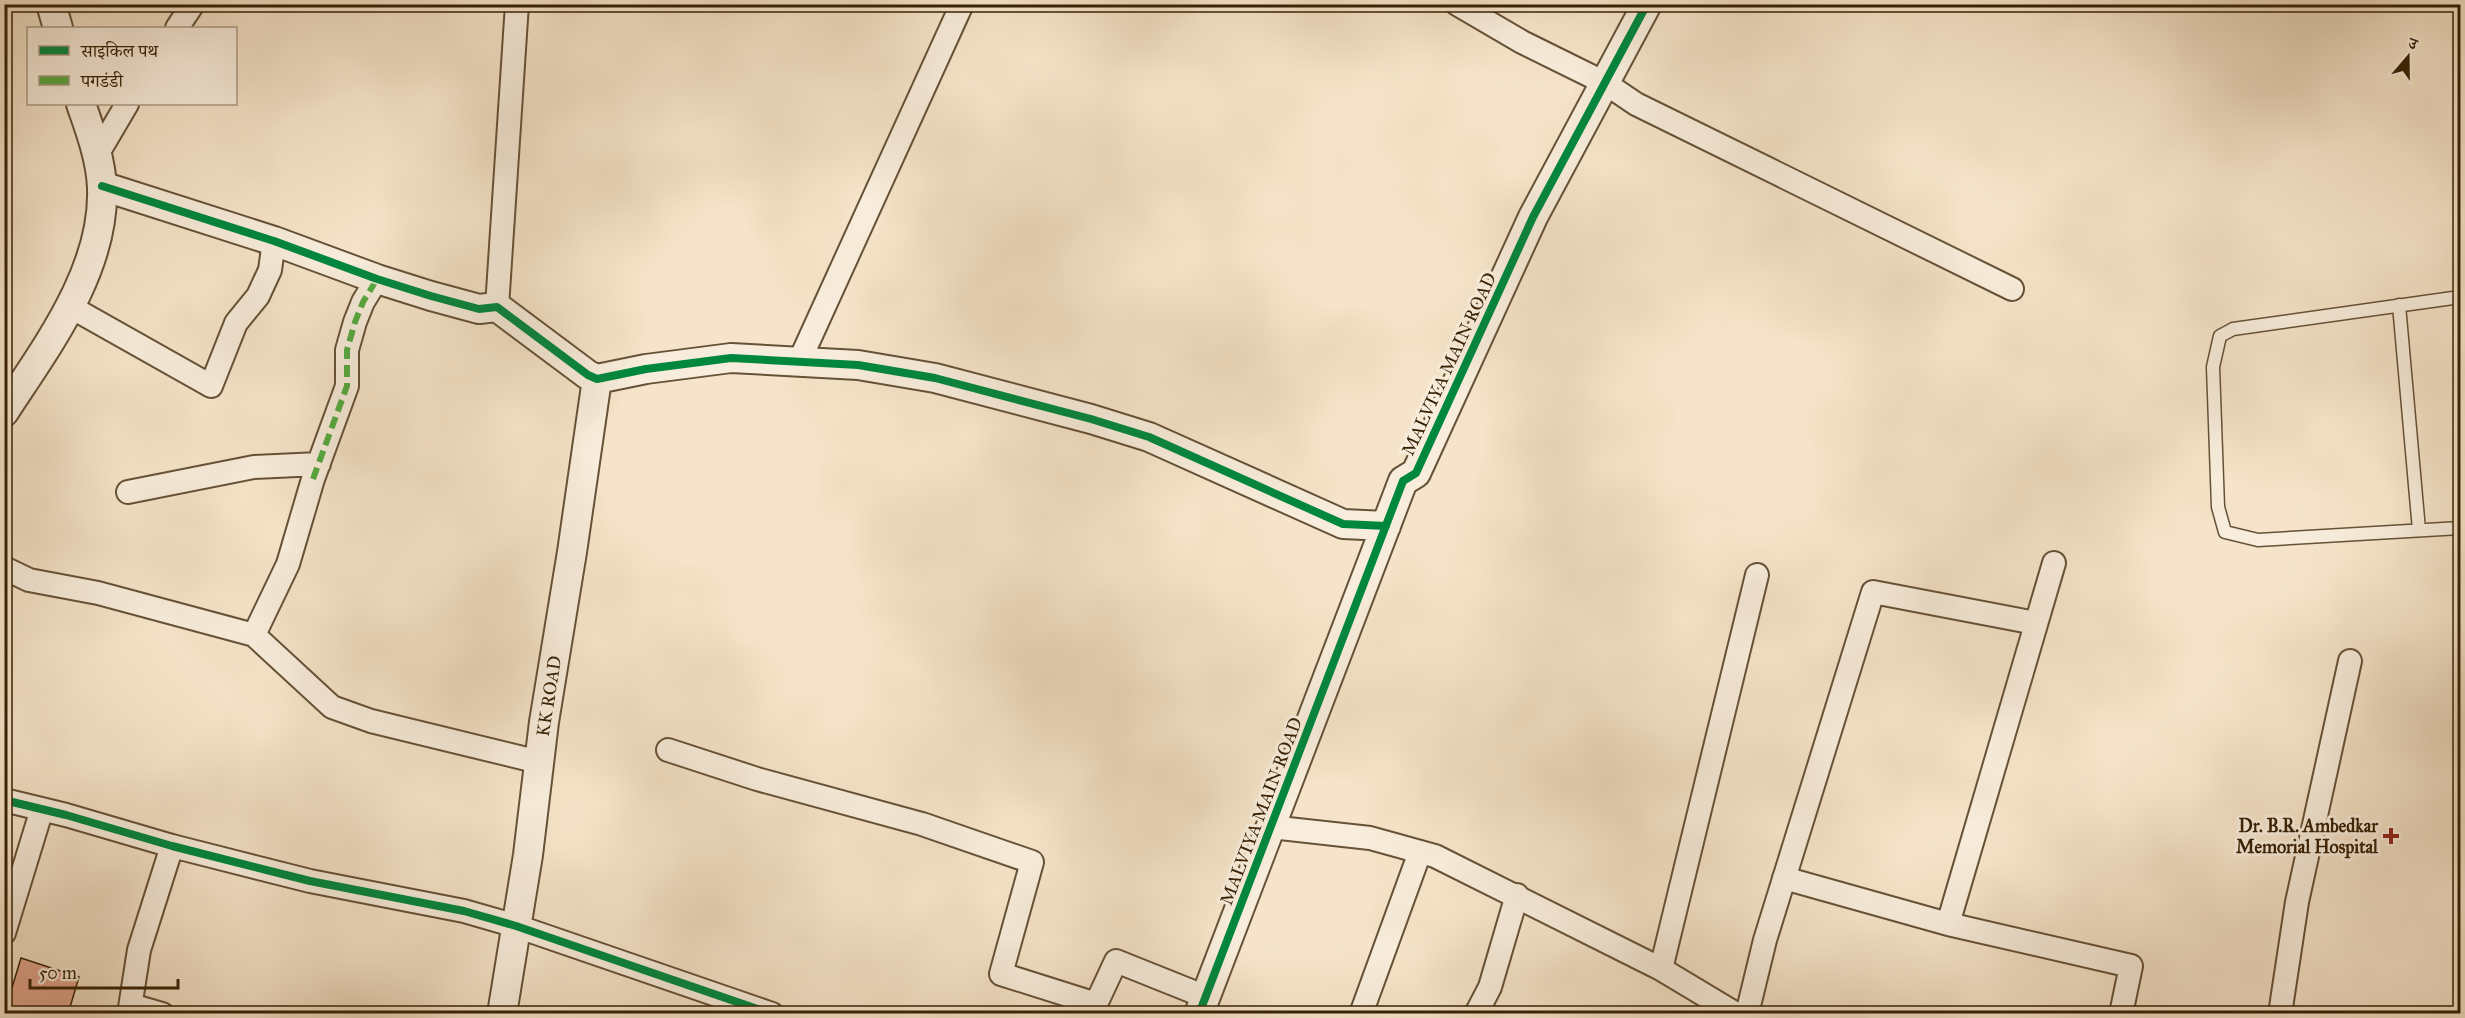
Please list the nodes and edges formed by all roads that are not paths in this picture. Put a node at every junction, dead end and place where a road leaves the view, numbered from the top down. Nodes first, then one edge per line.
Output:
1 (51, 4) edge
2 (193, 4) edge
3 (517, 4) edge
4 (962, 4) edge
5 (1457, 4) edge
6 (1629, 4) edge
7 (1647, 4) edge
8 (58, 27) edge
9 (178, 27) edge
10 (1597, 79) junction
11 (81, 105) edge
12 (126, 105) edge
13 (97, 155) junction
14 (102, 186) junction
15 (274, 241) junction
16 (377, 279) junction
17 (2012, 289) dead end
18 (2460, 297) edge
19 (2399, 305) junction
20 (69, 306) junction
21 (496, 307) junction
22 (799, 362) junction
23 (597, 379) junction
24 (4, 412) edge
25 (319, 465) junction
26 (128, 492) dead end
27 (1386, 526) junction
28 (2460, 528) edge
29 (2419, 530) junction
30 (2054, 563) dead end
31 (4, 568) edge
32 (1757, 575) dead end
33 (2035, 623) junction
34 (254, 635) junction
35 (2350, 661) dead end
36 (668, 750) dead end
37 (539, 762) junction
38 (4, 800) edge
39 (42, 809) junction
40 (1270, 827) junction
41 (172, 846) junction
42 (1420, 852) junction
43 (1784, 878) junction
44 (1517, 895) junction
45 (1948, 924) junction
46 (516, 926) junction
47 (4, 933) edge
48 (1661, 969) junction
49 (1202, 1005) edge
50 (130, 1009) edge
51 (162, 1014) edge
52 (502, 1014) edge
53 (772, 1014) edge
54 (1361, 1014) edge
55 (1476, 1014) edge
56 (1736, 1014) edge
57 (1748, 1014) edge
58 (2121, 1014) edge
59 (2280, 1014) edge

1 - 8 street
2 - 9 street
3 - 21 street
4 - 22 street
5 - 10 street
6 - 10 street
7 - 10 street
10 - 17 street
10 - 27 street, MALVIYA MAIN ROAD
11 - 13 street
12 - 13 street
13 - 14 street
14 - 15 street
14 - 20 street
15 - 16 street
15 - 20 street
16 - 21 street
16 - 25 street
18 - 19 lane
19 - 29 lane
19 - 29 lane
20 - 24 street
21 - 23 street
22 - 23 street
22 - 27 street
23 - 37 street, KK ROAD
25 - 26 street
25 - 34 street
27 - 40 street, MALVIYA MAIN ROAD
28 - 29 lane
30 - 33 street
31 - 34 street
32 - 48 street
33 - 43 street
33 - 45 street
34 - 37 street
35 - 59 street
36 - 49 street
37 - 46 street, KK ROAD
38 - 39 street
39 - 41 street
39 - 47 street
40 - 42 street
40 - 49 street, MALVIYA MAIN ROAD
41 - 46 street
41 - 50 street
42 - 44 street
42 - 54 street
43 - 45 street
43 - 57 street
44 - 48 street
44 - 55 street
45 - 58 street
46 - 52 street, KK ROAD
46 - 53 street
48 - 56 street
50 - 51 street

